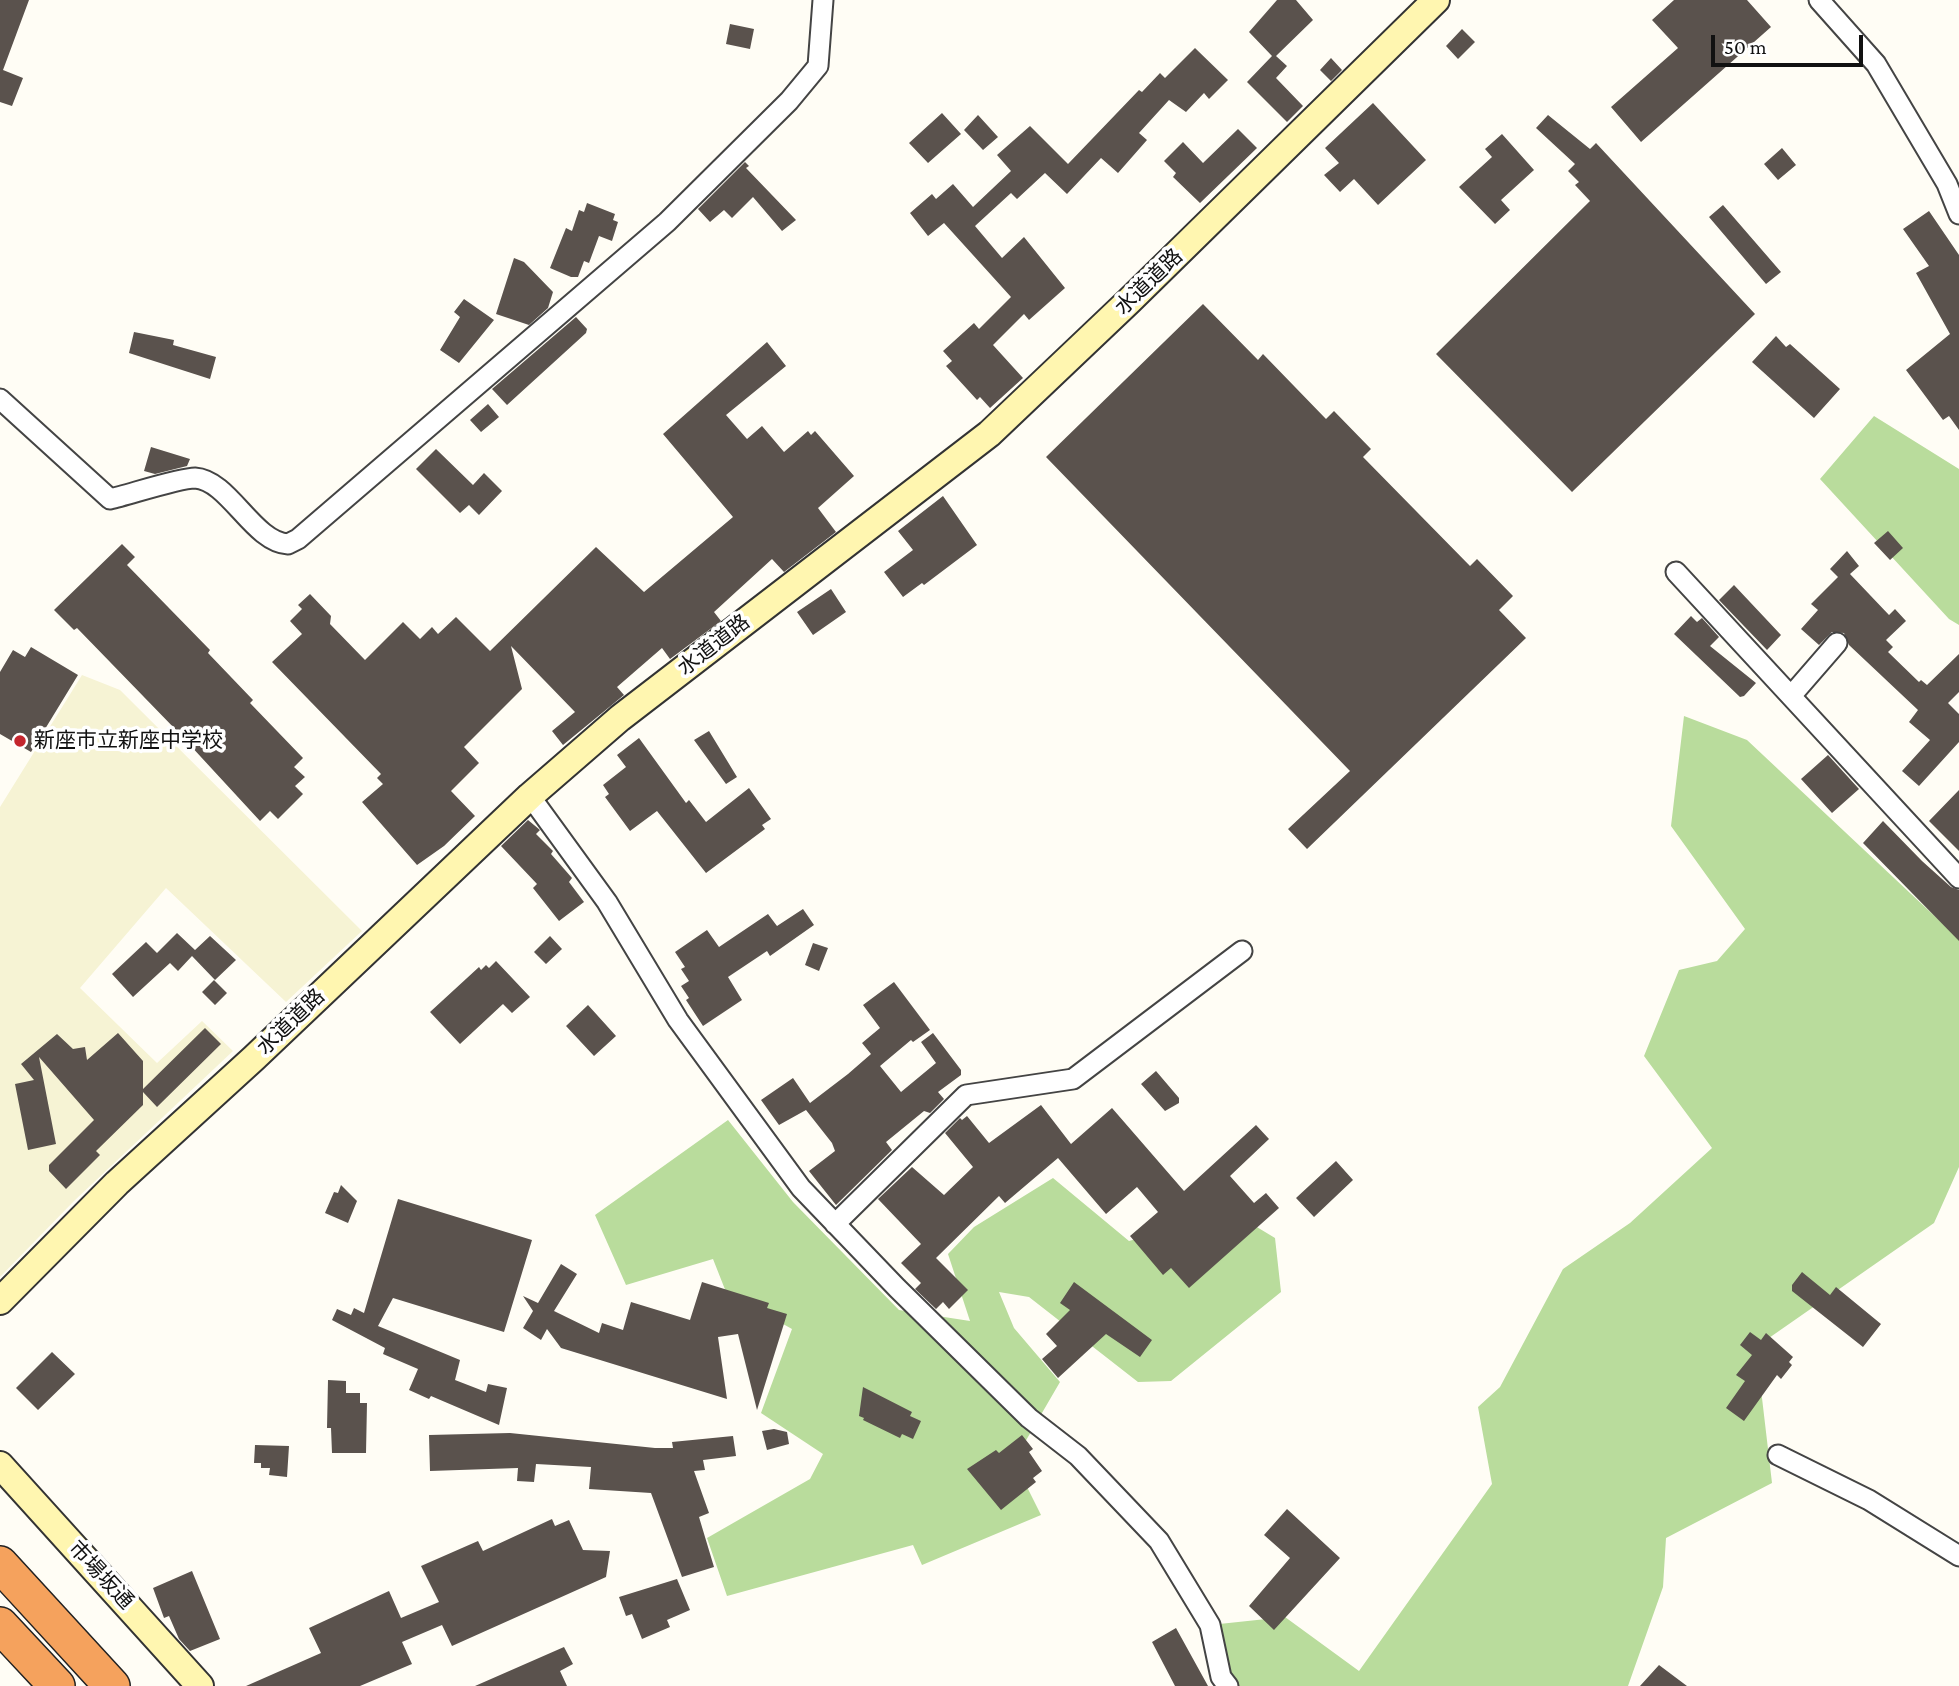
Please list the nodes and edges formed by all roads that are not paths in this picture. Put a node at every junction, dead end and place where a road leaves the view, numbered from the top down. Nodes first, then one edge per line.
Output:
1 (823, 0) edge
2 (1436, 0) edge
3 (1819, 0) edge
4 (1953, 180) edge
5 (1959, 214) edge
6 (0, 400) edge
7 (1676, 572) dead end
8 (1838, 643) dead end
9 (1791, 696) junction
10 (530, 796) junction
11 (1959, 878) edge
12 (1242, 951) dead end
13 (835, 1224) junction
14 (0, 1301) edge
15 (1778, 1455) dead end
16 (0, 1465) edge
17 (1959, 1556) edge
18 (0, 1564) edge
19 (0, 1625) edge
20 (57, 1686) edge
21 (112, 1686) edge
22 (200, 1686) edge
23 (1228, 1686) edge

1 - 6 street
2 - 10 street, 水道道路
3 - 4 street
4 - 5 street
7 - 9 street
8 - 9 street
9 - 11 street
10 - 13 street
10 - 14 street, 水道道路
12 - 13 street
13 - 23 street
15 - 17 street
16 - 22 street, 市場坂通
18 - 21 highway
19 - 20 highway

